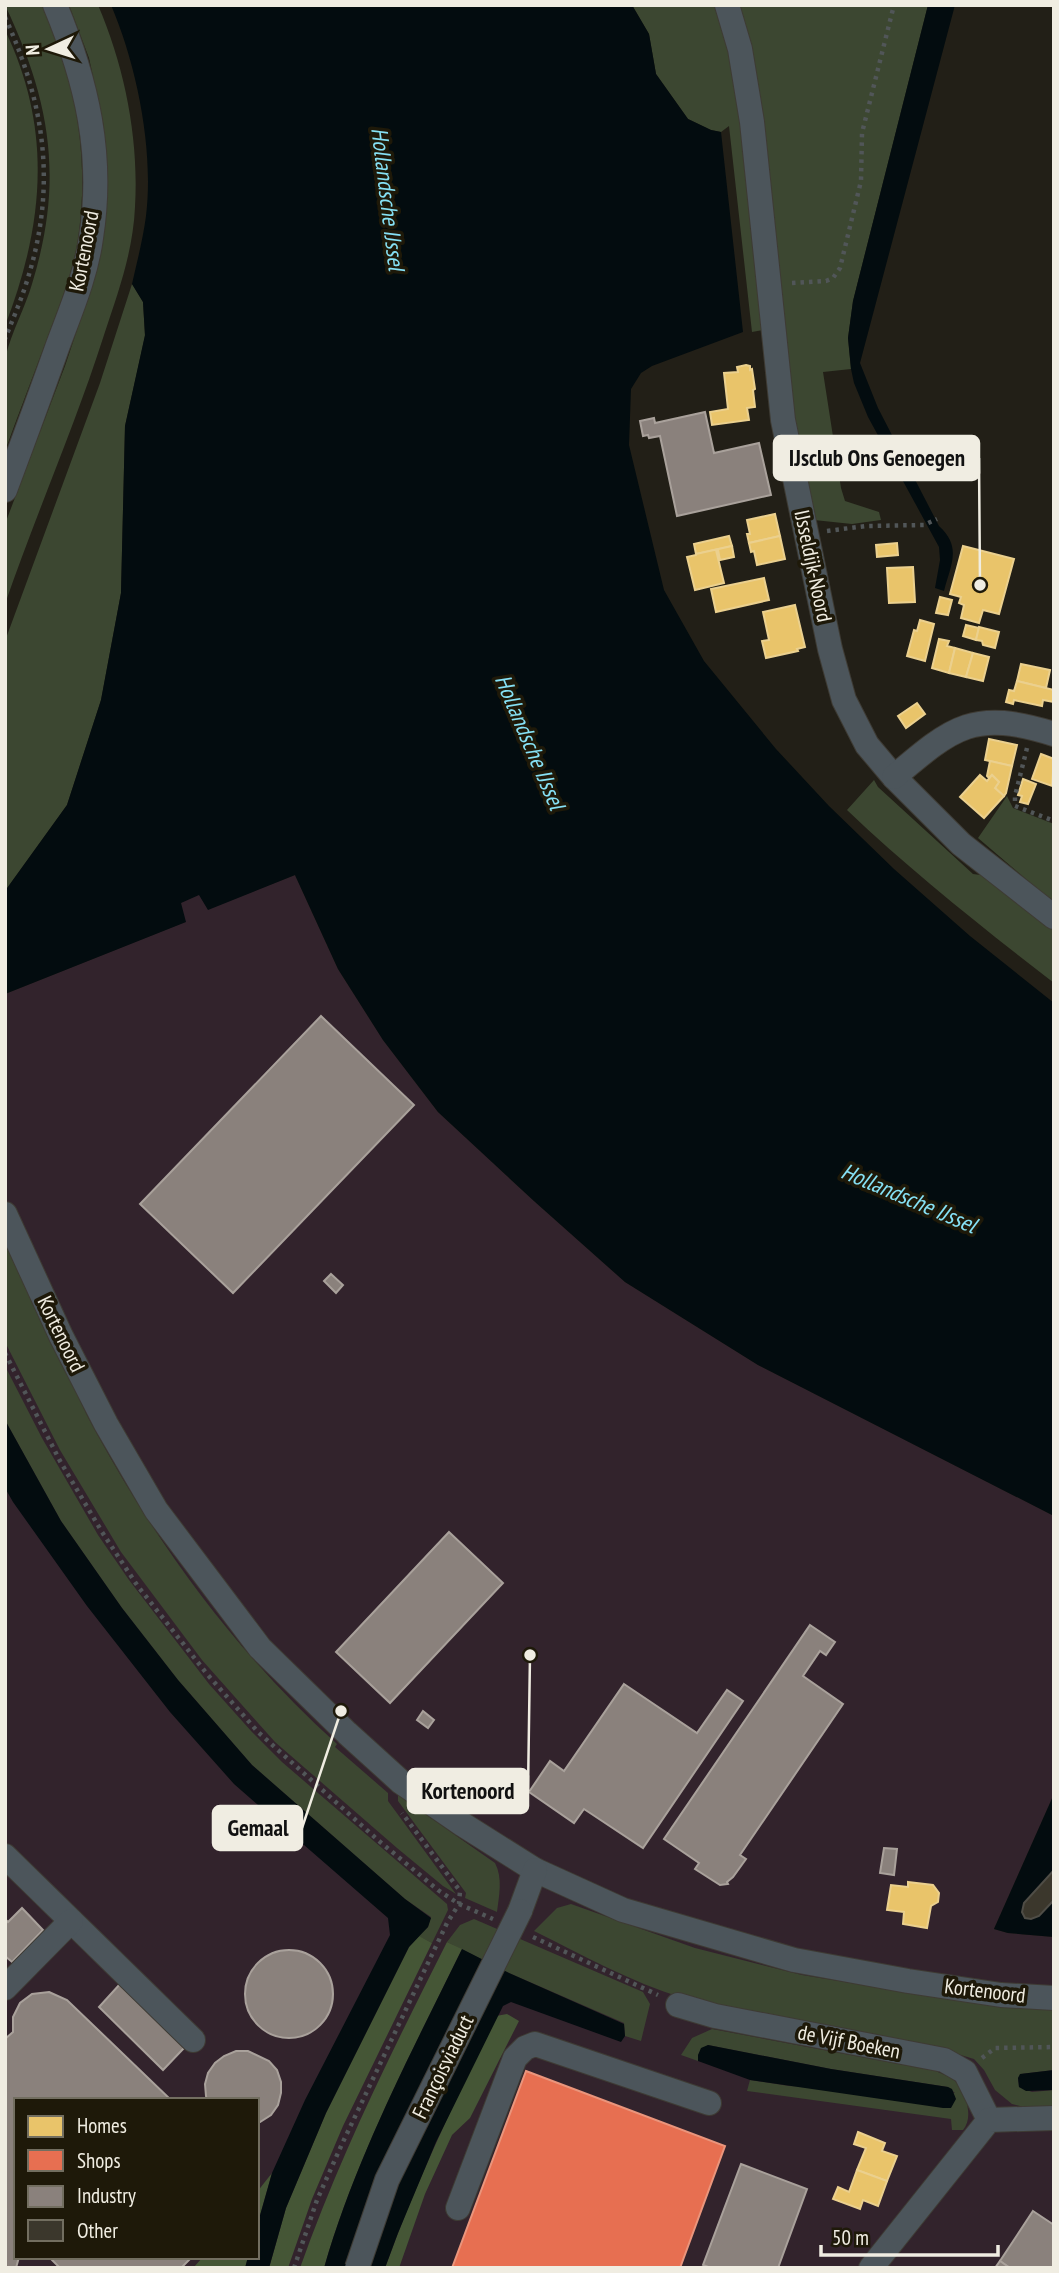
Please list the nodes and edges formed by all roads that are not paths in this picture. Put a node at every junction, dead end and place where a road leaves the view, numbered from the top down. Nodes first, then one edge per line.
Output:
1 (55, 5) edge
2 (727, 5) edge
3 (5, 490) edge
4 (1043, 730) edge
5 (894, 777) junction
6 (1054, 917) edge
7 (5, 1214) edge
8 (5, 1856) edge
9 (535, 1870) junction
10 (71, 1921) junction
11 (5, 1988) edge
12 (1054, 1998) edge
13 (678, 2005) road end
14 (193, 2040) dead end
15 (709, 2103) dead end
16 (1054, 2118) edge
17 (989, 2120) junction
18 (458, 2208) dead end
19 (357, 2268) edge
20 (871, 2268) edge

1 - 3 street, Kortenoord
2 - 5 street, IJsseldijk-Noord
4 - 5 street
5 - 6 street, IJsseldijk-Noord
7 - 9 street, Kortenoord
8 - 10 street
9 - 12 street, Kortenoord
9 - 19 street, Françoisviaduct, bridge
10 - 11 street
10 - 14 street
13 - 17 street, de Vijf Boeken
15 - 18 street
16 - 17 street
17 - 20 street

